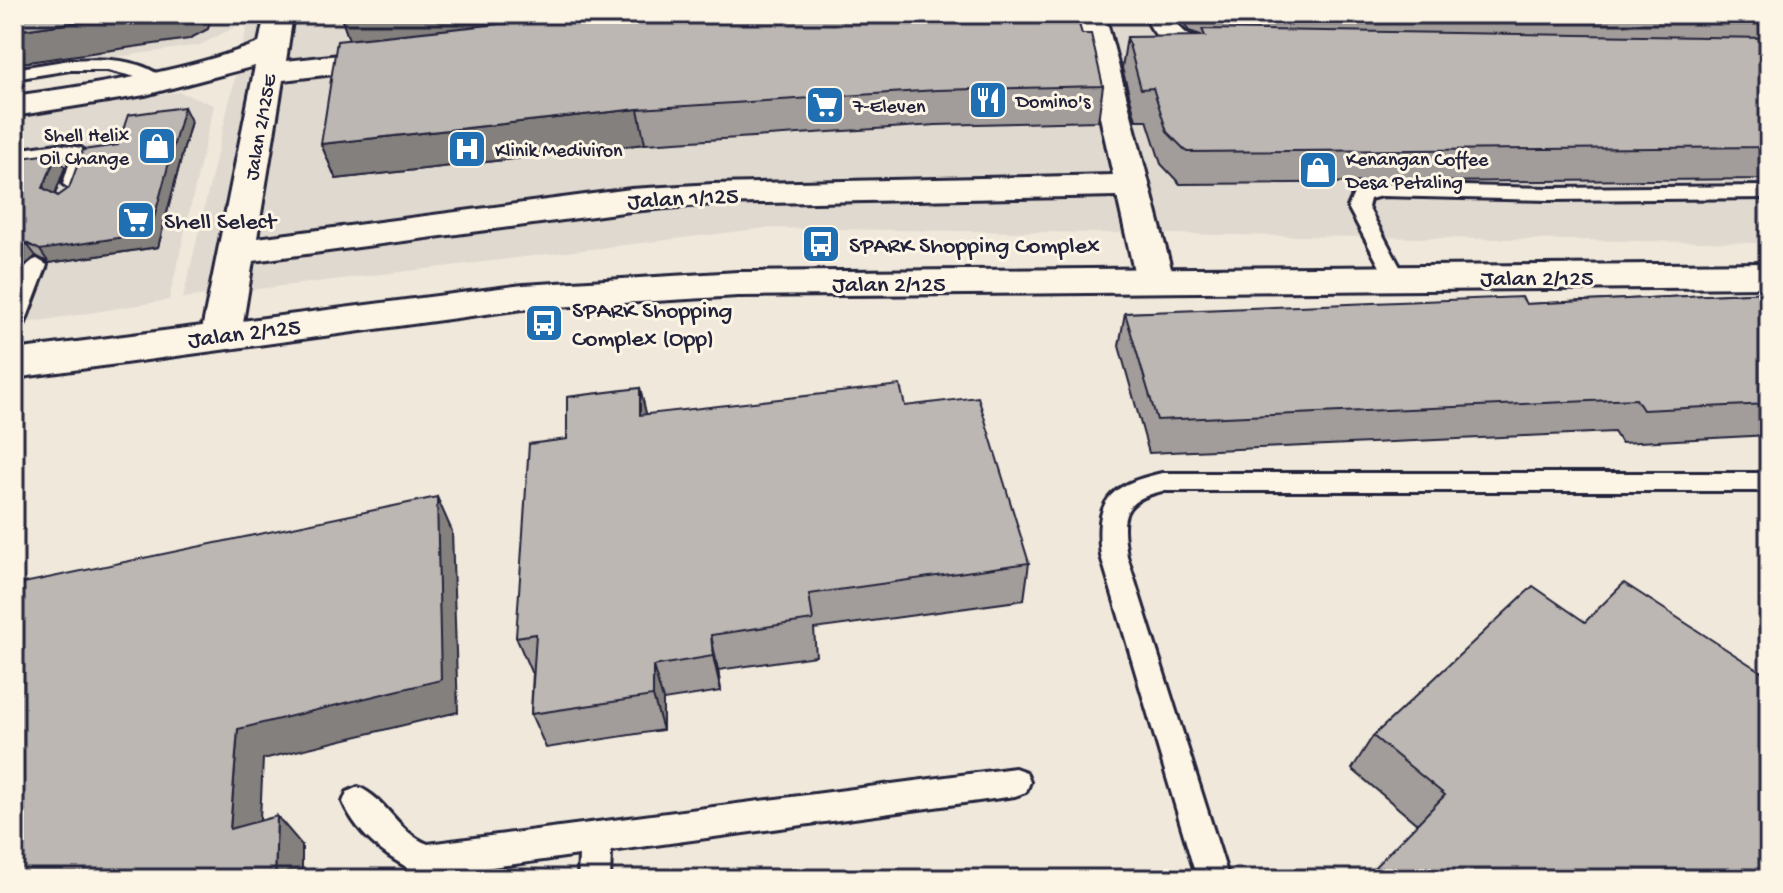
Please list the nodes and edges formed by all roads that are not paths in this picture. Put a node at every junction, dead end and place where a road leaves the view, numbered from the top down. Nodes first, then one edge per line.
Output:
1 (279, 14) edge
2 (1091, 14) edge
3 (1158, 14) edge
4 (1251, 50) edge
5 (427, 54) edge
6 (268, 73) junction
7 (14, 74) edge
8 (152, 84) junction
9 (14, 106) edge
10 (14, 155) edge
11 (1132, 185) junction
12 (1769, 192) edge
13 (65, 201) edge
14 (237, 252) junction
15 (1769, 275) edge
16 (27, 278) edge
17 (1396, 278) junction
18 (1155, 280) junction
19 (14, 323) edge
20 (221, 335) junction
21 (14, 364) edge
22 (1769, 482) edge
23 (1015, 782) dead end
24 (358, 802) dead end
25 (595, 839) junction
26 (594, 879) edge
27 (1213, 879) edge

1 - 6 street, Jalan 2/125E
2 - 11 street
3 - 4 street
5 - 6 street
6 - 8 street
6 - 8 street
6 - 14 street, Jalan 2/125E
7 - 8 lane
8 - 9 street
10 - 13 lane
11 - 14 street, Jalan 1/125
11 - 18 street
12 - 17 lane
14 - 20 street, Jalan 2/125E
15 - 17 street, Jalan 2/125
16 - 19 lane
17 - 18 street, Jalan 2/125
18 - 20 street, Jalan 2/125
20 - 21 street, Jalan 2/125
22 - 27 lane
23 - 25 lane
24 - 25 lane
25 - 26 lane

